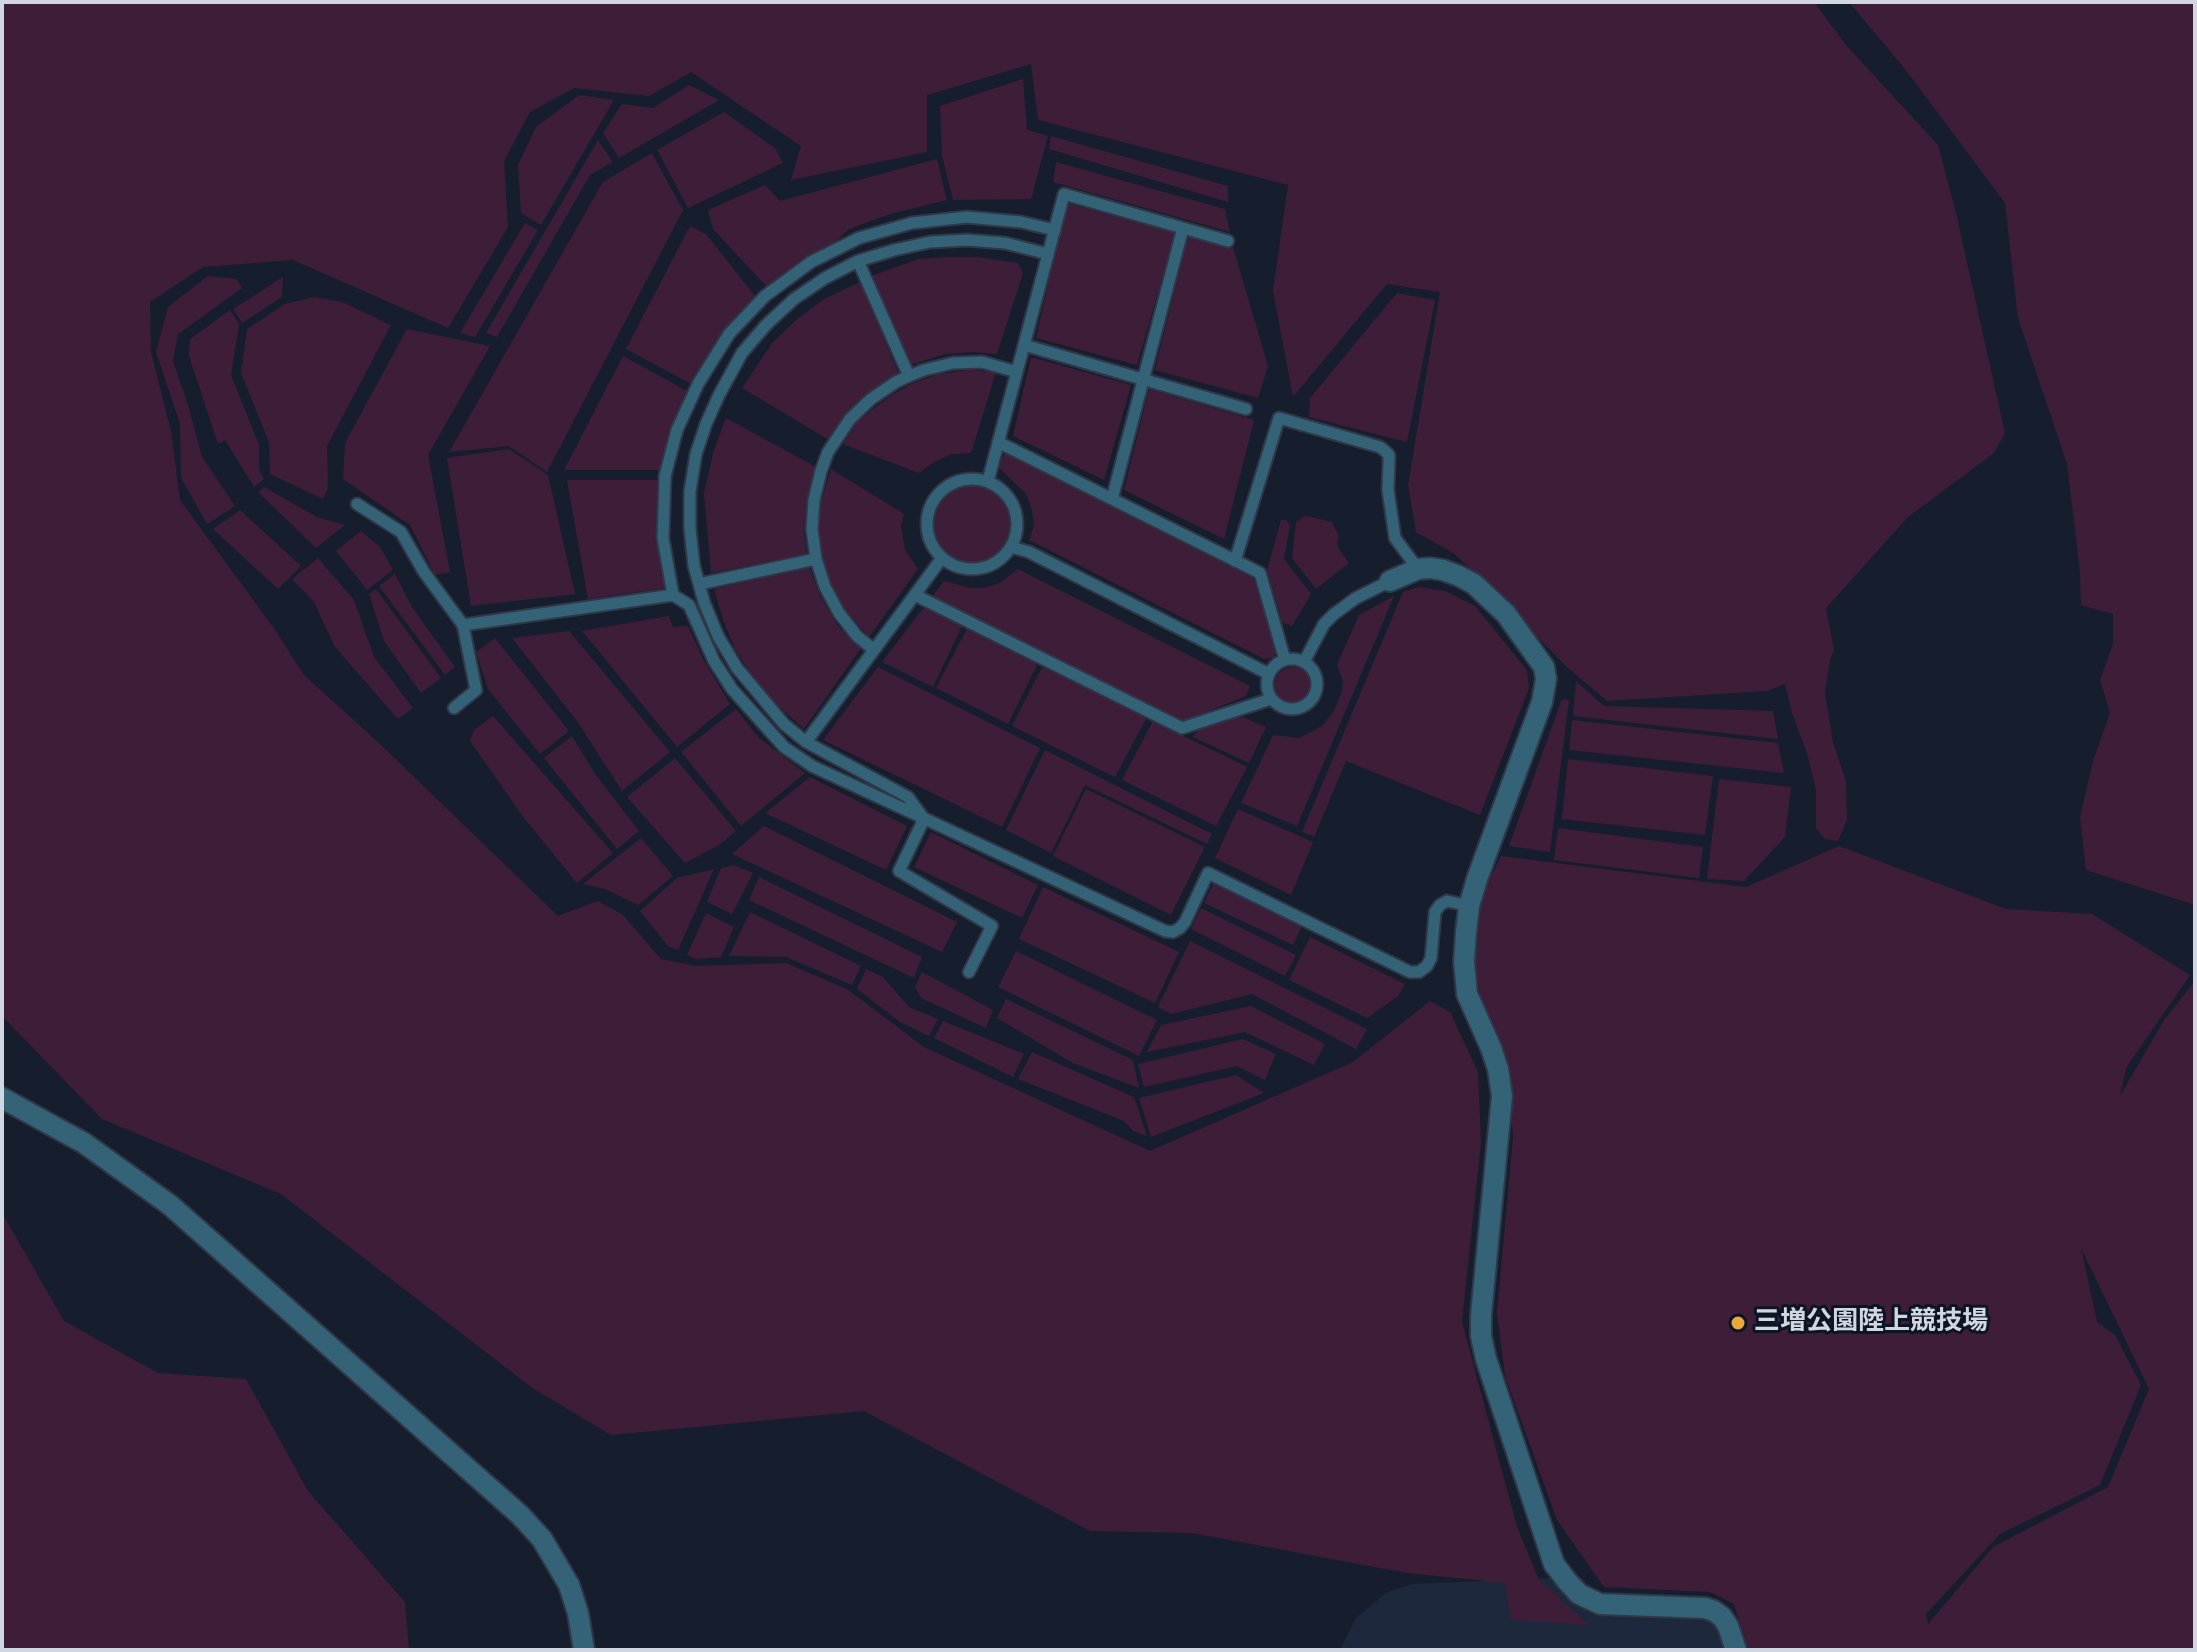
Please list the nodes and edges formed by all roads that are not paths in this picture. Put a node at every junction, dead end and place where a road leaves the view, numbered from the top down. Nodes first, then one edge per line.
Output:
1 (1183, 228) junction
2 (1055, 230) junction
3 (1228, 241) dead end
4 (1048, 254) junction
5 (858, 261) junction
6 (1024, 345) junction
7 (1017, 372) junction
8 (909, 376) junction
9 (1143, 379) junction
10 (1246, 409) dead end
11 (998, 442) junction
12 (988, 481) junction
13 (1112, 499) junction
14 (357, 504) dead end
15 (1011, 547) junction
16 (942, 558) junction
17 (816, 559) junction
18 (1235, 561) junction
19 (1418, 569) junction
20 (1390, 581) joint
21 (699, 584) junction
22 (673, 595) junction
23 (915, 595) junction
24 (463, 625) junction
25 (874, 650) junction
26 (1285, 660) junction
27 (1304, 662) junction
28 (1269, 674) junction
29 (1271, 699) junction
30 (454, 708) dead end
31 (806, 742) junction
32 (924, 819) junction
33 (1469, 906) junction
34 (969, 972) dead end
35 (2, 1098) edge
36 (584, 1650) edge
37 (1736, 1650) edge

1 - 2 lane
1 - 3 lane
1 - 9 lane
2 - 4 lane
2 - 22 lane
4 - 5 lane
4 - 6 lane
5 - 8 lane
5 - 21 lane
6 - 7 lane
6 - 9 lane
7 - 8 lane
7 - 11 lane
8 - 17 lane
9 - 10 lane
9 - 13 lane
11 - 12 lane
11 - 13 lane
12 - 15 lane
12 - 16 lane
13 - 18 lane
14 - 24 lane
15 - 16 lane
15 - 28 lane
16 - 23 lane
17 - 21 lane
17 - 25 lane
18 - 19 lane
18 - 26 lane
19 - 20 street
19 - 33 street
20 - 27 lane
21 - 31 lane
22 - 24 lane
22 - 32 lane
23 - 25 lane
23 - 29 lane
24 - 30 lane
25 - 31 lane
26 - 27 lane
26 - 28 lane
27 - 29 lane
28 - 29 lane
31 - 32 lane
32 - 33 lane
32 - 34 lane
33 - 37 street
35 - 36 street

